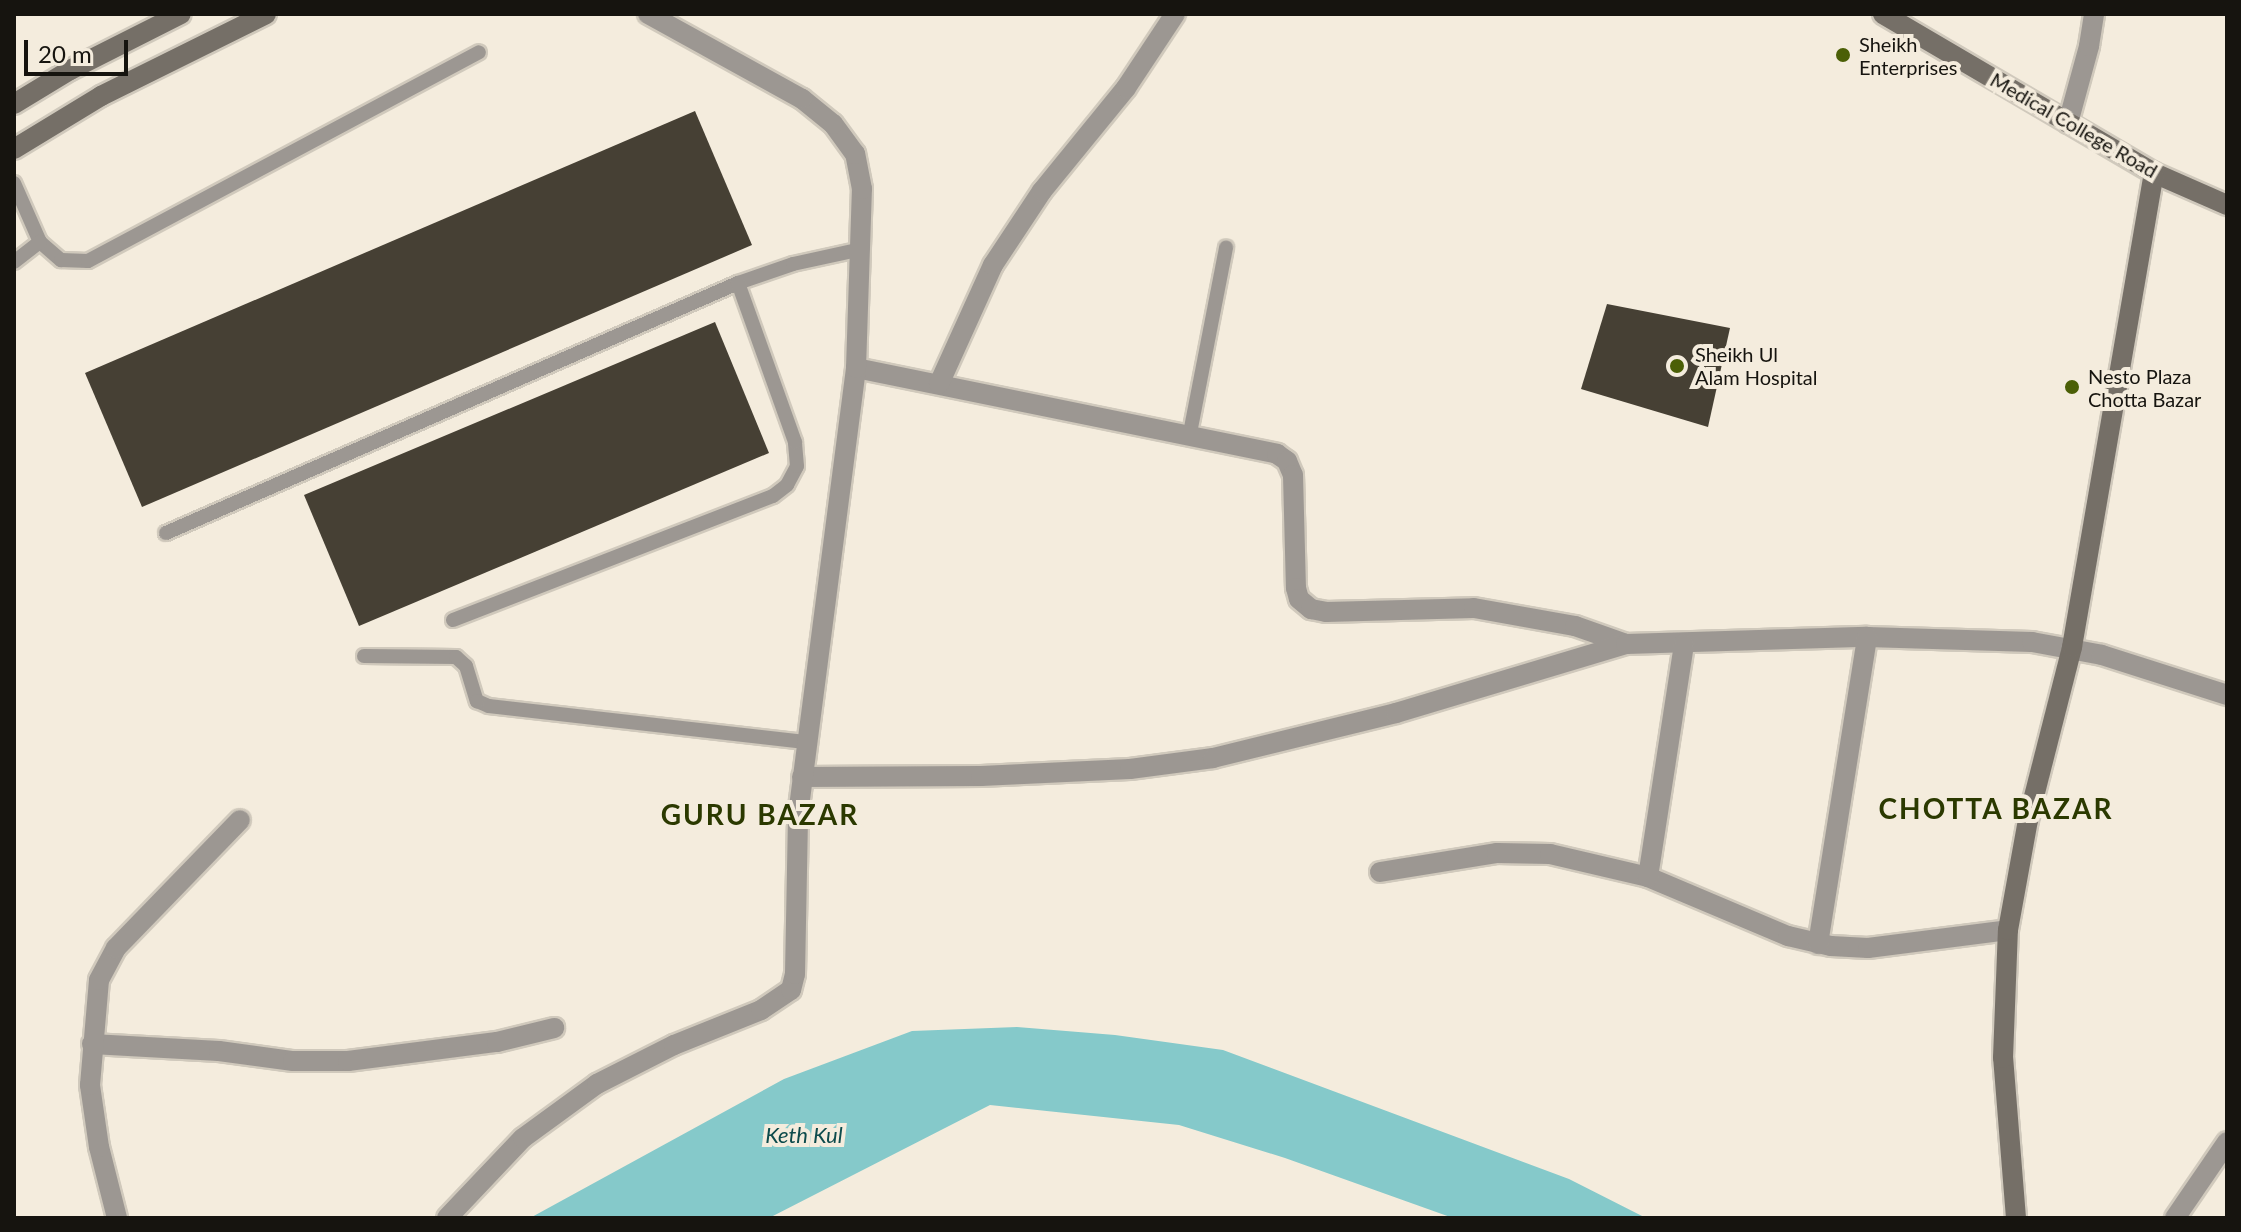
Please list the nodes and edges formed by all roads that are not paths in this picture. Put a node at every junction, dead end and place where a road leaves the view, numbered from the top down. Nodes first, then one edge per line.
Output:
1 (181, 14) edge
2 (266, 14) edge
3 (648, 14) edge
4 (1175, 14) edge
5 (1883, 14) edge
6 (2094, 14) edge
7 (479, 52) dead end
8 (14, 104) edge
9 (2068, 123) junction
10 (14, 149) edge
11 (2154, 173) junction
12 (14, 183) edge
13 (2227, 205) edge
14 (40, 242) junction
15 (1226, 247) dead end
16 (862, 249) junction
17 (14, 262) edge
18 (738, 283) junction
19 (856, 368) junction
20 (939, 384) junction
21 (1190, 433) junction
22 (166, 533) dead end
23 (453, 620) dead end
24 (1867, 637) junction
25 (1626, 644) junction
26 (1684, 645) junction
27 (2072, 647) junction
28 (364, 656) dead end
29 (2227, 695) edge
30 (807, 742) junction
31 (802, 777) junction
32 (240, 820) dead end
33 (1380, 872) dead end
34 (1648, 877) junction
35 (2008, 930) junction
36 (1818, 944) junction
37 (554, 1028) dead end
38 (92, 1044) junction
39 (2227, 1142) edge
40 (117, 1218) edge
41 (447, 1218) edge
42 (2016, 1218) edge
43 (2175, 1218) edge

1 - 8 main road
2 - 10 main road
3 - 16 street
4 - 20 street
5 - 9 main road, Medical College Road
6 - 9 street
7 - 14 lane
9 - 11 main road, Medical College Road
11 - 13 main road, Medical College Road
11 - 27 main road
12 - 14 lane
14 - 17 lane
15 - 21 lane
16 - 18 lane
16 - 19 street
18 - 22 lane
18 - 23 lane
19 - 20 street
19 - 30 street
20 - 21 street
21 - 25 street
24 - 26 street
24 - 27 street
24 - 36 street
25 - 26 street
25 - 31 street
26 - 34 street
27 - 29 street
27 - 35 main road
28 - 30 lane
30 - 31 street
31 - 41 street
32 - 38 street
33 - 34 street
34 - 36 street
35 - 36 street
35 - 42 main road
37 - 38 street
38 - 40 street
39 - 43 street

